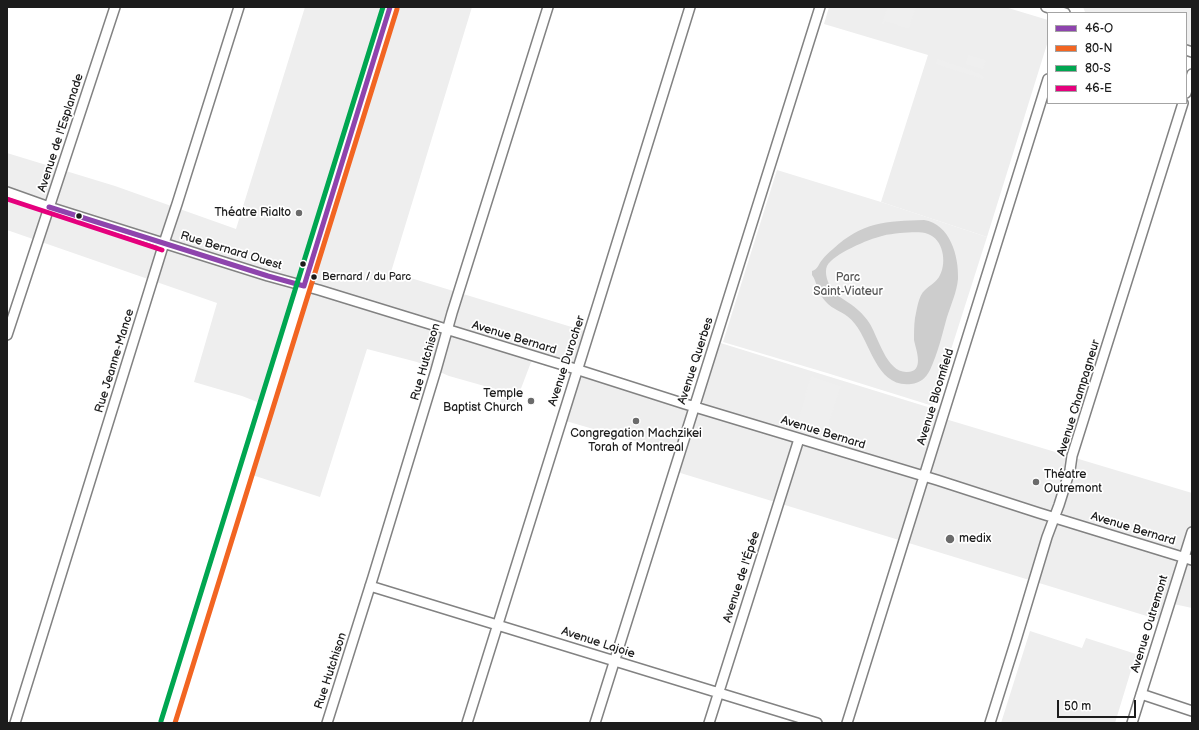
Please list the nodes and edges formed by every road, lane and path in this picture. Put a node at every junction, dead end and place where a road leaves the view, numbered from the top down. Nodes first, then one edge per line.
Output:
1 (115, 7) edge
2 (239, 7) edge
3 (390, 7) edge
4 (548, 7) edge
5 (690, 7) edge
6 (820, 7) edge
7 (1046, 7) edge
8 (1062, 12) edge
9 (1192, 74) edge
10 (1047, 82) edge
11 (1187, 90) edge
12 (1183, 104) edge
13 (7, 192) edge
14 (49, 207) junction
15 (164, 243) junction
16 (304, 286) junction
17 (448, 330) junction
18 (7, 335) edge
19 (577, 370) junction
20 (694, 406) junction
21 (799, 439) junction
22 (924, 476) junction
23 (1054, 518) junction
24 (1192, 532) edge
25 (1188, 558) edge
26 (370, 586) junction
27 (497, 624) junction
28 (615, 661) junction
29 (719, 693) junction
30 (1140, 694) junction
31 (1192, 711) edge
32 (15, 723) edge
33 (168, 723) edge
34 (327, 723) edge
35 (467, 723) edge
36 (595, 723) edge
37 (709, 723) edge
38 (817, 723) edge
39 (848, 723) edge
40 (990, 723) edge
41 (1132, 723) edge

1 - 14 street, Avenue de l'Esplanade
2 - 15 street, Rue Jeanne-Mance
3 - 16 main road
4 - 17 street, Rue Hutchison
5 - 19 street, Avenue Durocher
6 - 20 street, Avenue Querbes
7 - 8 street
9 - 11 street
10 - 22 street, Avenue Bloomfield
12 - 23 street, Avenue Champagneur
13 - 14 street, Rue Bernard Ouest
14 - 15 street, Rue Bernard Ouest
14 - 18 street, Avenue de l'Esplanade
15 - 16 street, Rue Bernard Ouest
15 - 32 street, Rue Jeanne-Mance
16 - 17 street, Rue Bernard Ouest
16 - 33 main road
17 - 19 street, Avenue Bernard
17 - 26 street, Rue Hutchison
19 - 20 street, Avenue Bernard
19 - 27 street, Avenue Durocher
20 - 21 street, Avenue Bernard
20 - 28 street, Avenue Querbes
21 - 22 street, Avenue Bernard
21 - 29 street, Avenue de l'Épée
22 - 23 street, Avenue Bernard
22 - 39 street, Avenue Bloomfield
23 - 25 street, Avenue Bernard
23 - 40 street, Avenue Champagneur
24 - 25 street, Avenue Outremont
25 - 30 street, Avenue Outremont
26 - 27 street, Avenue Lajoie
26 - 34 street, Rue Hutchison
27 - 28 street, Avenue Lajoie
27 - 35 street, Avenue Durocher
28 - 29 street, Avenue Lajoie
28 - 36 street, Avenue Querbes
29 - 37 street, Avenue de l'Épée
29 - 38 street, Avenue Lajoie
30 - 31 street
30 - 41 street, Avenue Outremont

